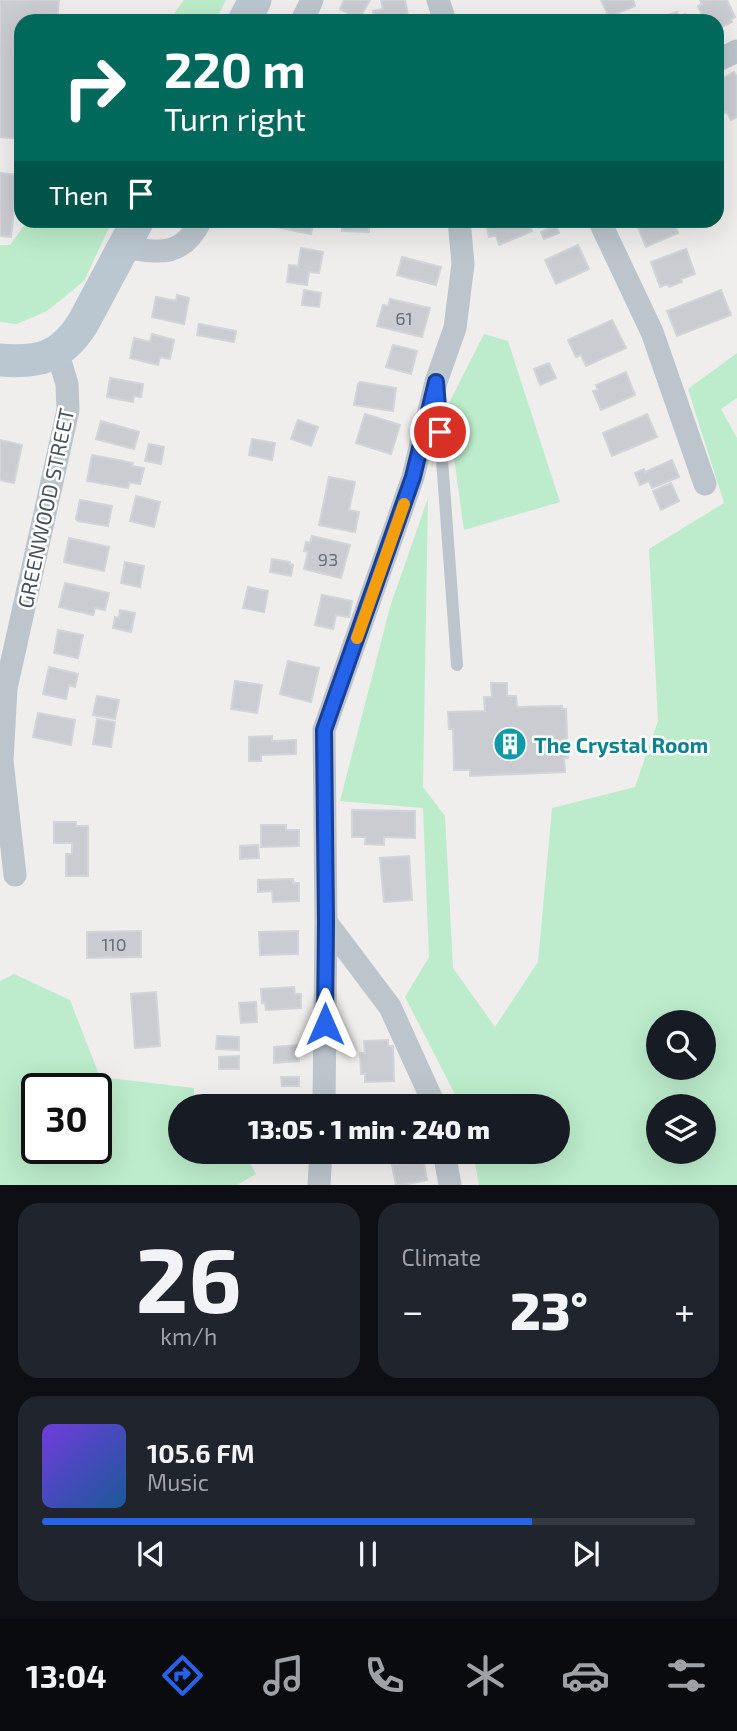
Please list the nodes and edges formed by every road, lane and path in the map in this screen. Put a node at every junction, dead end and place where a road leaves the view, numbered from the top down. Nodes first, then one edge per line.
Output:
1 (197, 228) edge
2 (460, 228) edge
3 (603, 228) edge
4 (131, 234) edge
5 (57, 351) junction
6 (0, 360) edge
7 (436, 382) junction
8 (705, 484) dead end
9 (457, 666) dead end
10 (15, 875) dead end
11 (326, 922) junction
12 (324, 1094) edge
13 (430, 1094) edge
14 (320, 1164) edge
15 (446, 1164) edge
16 (319, 1185) edge
17 (450, 1185) edge

1 - 4 street
2 - 7 street
3 - 8 street
4 - 5 main road
5 - 6 main road
5 - 10 street, GREENWOOD STREET
7 - 9 lane
7 - 11 street
11 - 12 street
11 - 13 street
14 - 16 street
15 - 17 street

